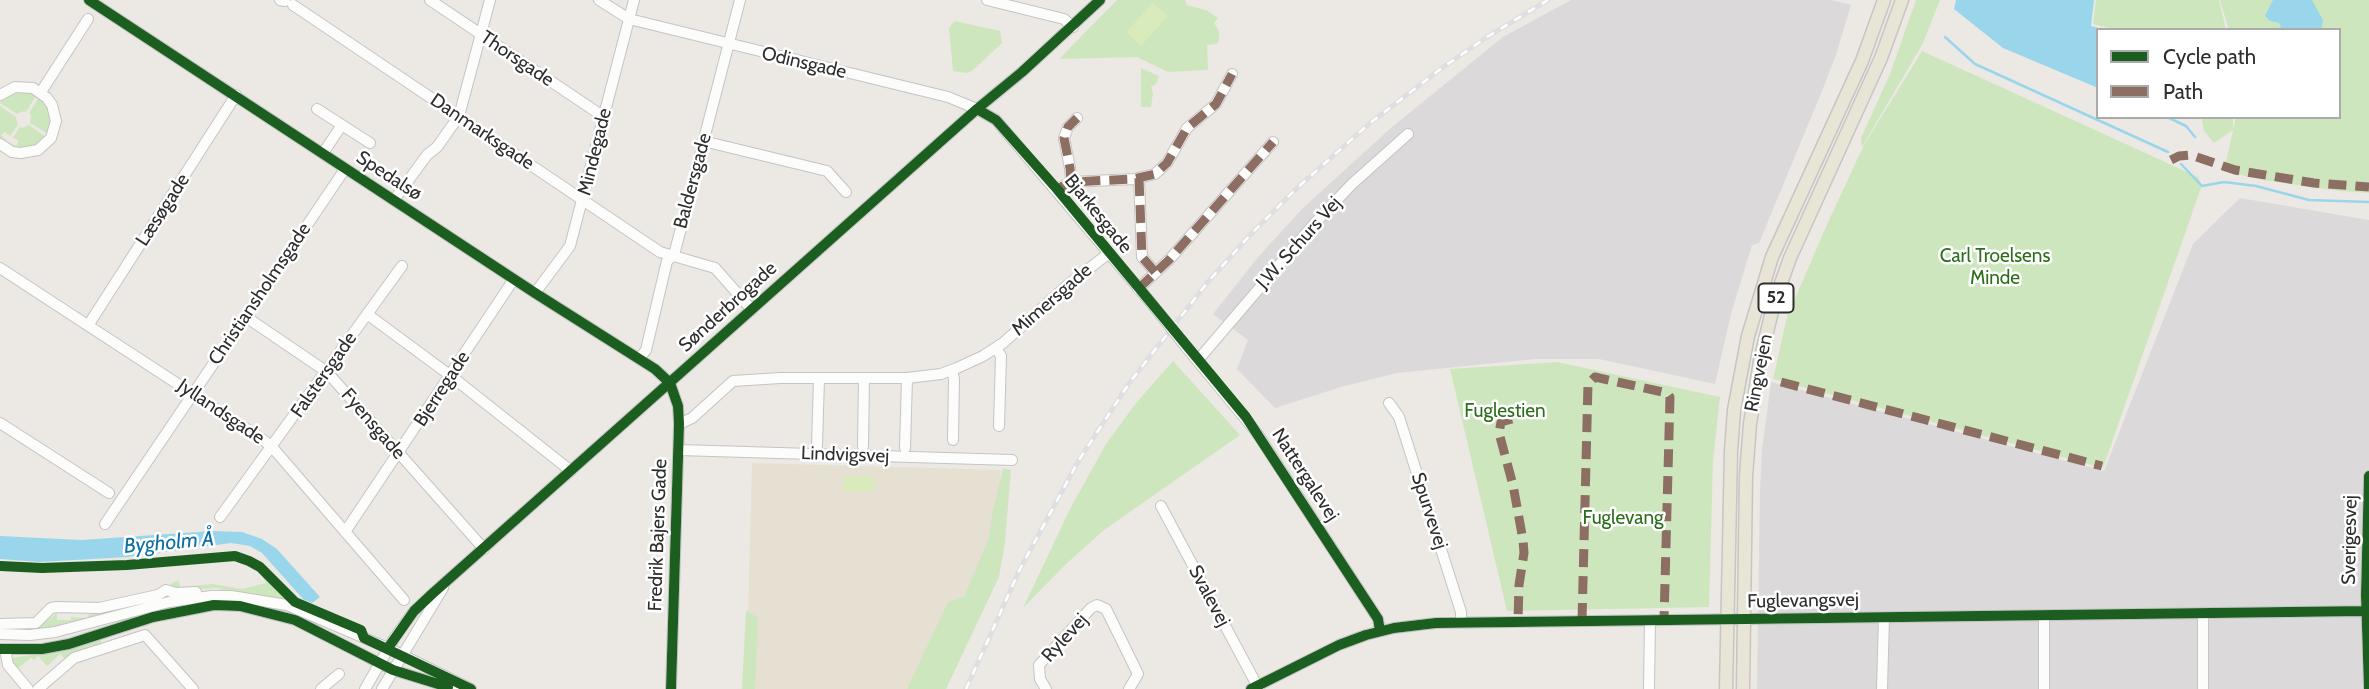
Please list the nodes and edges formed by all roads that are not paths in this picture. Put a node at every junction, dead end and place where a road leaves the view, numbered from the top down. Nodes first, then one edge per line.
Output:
1 (89, 0) edge
2 (430, 0) edge
3 (490, 0) edge
4 (599, 0) edge
5 (634, 0) edge
6 (740, 0) edge
7 (987, 0) edge
8 (1100, 0) edge
9 (1884, 0) edge
10 (1902, 0) edge
11 (286, 2) edge
12 (106, 4) edge
13 (88, 19) dead end
14 (629, 19) junction
15 (1073, 27) junction
16 (481, 35) junction
17 (729, 45) junction
18 (1232, 74) dead end
19 (41, 92) junction
20 (0, 95) edge
21 (236, 95) junction
22 (317, 108) dead end
23 (977, 109) junction
24 (459, 116) junction
25 (604, 117) junction
26 (1077, 118) dead end
27 (342, 125) junction
28 (1408, 134) dead end
29 (703, 141) junction
30 (1273, 142) dead end
31 (370, 143) dead end
32 (1, 149) edge
33 (323, 153) junction
34 (345, 169) junction
35 (1139, 178) junction
36 (1071, 181) junction
37 (1057, 189) junction
38 (846, 192) dead end
39 (394, 200) junction
40 (583, 201) junction
41 (1108, 254) junction
42 (674, 255) junction
43 (402, 265) dead end
44 (0, 268) edge
45 (1155, 272) junction
46 (514, 279) junction
47 (1138, 289) junction
48 (535, 293) junction
49 (752, 310) junction
50 (368, 314) junction
51 (246, 317) junction
52 (89, 324) junction
53 (1186, 347) joint
54 (996, 348) junction
55 (639, 359) junction
56 (1198, 360) junction
57 (951, 370) junction
58 (327, 372) junction
59 (451, 376) junction
60 (819, 378) junction
61 (864, 378) junction
62 (907, 378) junction
63 (670, 383) junction
64 (193, 393) junction
65 (1389, 402) dead end
66 (0, 423) edge
67 (679, 424) junction
68 (999, 426) dead end
69 (953, 440) dead end
70 (817, 446) dead end
71 (863, 446) dead end
72 (272, 447) junction
73 (905, 448) dead end
74 (679, 450) junction
75 (399, 454) junction
76 (1012, 460) dead end
77 (571, 471) junction
78 (2369, 477) edge
79 (109, 494) dead end
80 (1161, 506) dead end
81 (220, 517) dead end
82 (105, 524) dead end
83 (345, 532) junction
84 (484, 549) junction
85 (447, 582) junction
86 (223, 596) junction
87 (404, 600) dead end
88 (2368, 611) edge
89 (2203, 612) junction
90 (2044, 615) junction
91 (1884, 617) junction
92 (1726, 619) junction
93 (1745, 619) junction
94 (1650, 620) junction
95 (1461, 622) junction
96 (0, 624) edge
97 (63, 631) junction
98 (1380, 631) junction
99 (0, 634) edge
100 (388, 648) junction
101 (3, 649) edge
102 (403, 655) junction
103 (379, 663) junction
104 (393, 670) junction
105 (339, 674) dead end
106 (1256, 688) edge
107 (28, 689) edge
108 (38, 689) edge
109 (194, 689) edge
110 (321, 689) edge
111 (365, 689) edge
112 (382, 689) edge
113 (455, 689) edge
114 (471, 689) edge
115 (671, 689) edge
116 (1046, 689) edge
117 (1129, 689) edge
118 (1649, 689) edge
119 (1726, 689) edge
120 (1743, 689) edge
121 (1882, 689) edge
122 (2044, 689) edge
123 (2203, 689) edge
124 (2369, 689) edge

1 - 12 street, Spedalsø
2 - 16 street, Thorsgade
3 - 16 street
4 - 14 street, Odinsgade
5 - 14 street, Mindegade
6 - 17 street, Baldersgade
7 - 15 street
8 - 15 street, Sønderbrogade
9 - 92 main road, Ringvejen / 52
10 - 93 main road, Ringvejen / 52
11 - 24 street, Danmarksgade
12 - 21 street, Spedalsø
13 - 19 street
14 - 17 street, Odinsgade
14 - 25 street, Mindegade
15 - 23 street, Sønderbrogade
16 - 24 street
16 - 25 street, Thorsgade
17 - 23 street, Odinsgade
17 - 29 street, Baldersgade
18 - 35 street
19 - 20 street
19 - 32 street
21 - 33 street, Spedalsø
21 - 52 street, Læsøgade
22 - 27 street, Spedalsø
23 - 37 street, Bjarkesgade
23 - 49 street, Sønderbrogade
24 - 39 street
24 - 40 street, Danmarksgade
25 - 40 street, Mindegade
26 - 36 street
27 - 31 street, Spedalsø
27 - 33 street
28 - 56 street, J.W. Schurs Vej
29 - 38 street
29 - 42 street, Baldersgade
30 - 45 street
33 - 34 street, Spedalsø
34 - 39 street, Spedalsø
34 - 51 street, Christiansholmsgade
35 - 36 street
35 - 45 street
36 - 37 street
37 - 41 street, Bjarkesgade
39 - 46 street, Spedalsø
40 - 42 street, Danmarksgade
40 - 48 street, Mindegade
41 - 47 street, Bjarkesgade
41 - 54 street, Mimersgade
42 - 49 street, Danmarksgade
42 - 55 street, Baldersgade
43 - 50 street, Falstersgade
44 - 52 street, Jyllandsgade
45 - 47 street
46 - 48 street, Spedalsø
46 - 59 street, Bjerregade
47 - 53 street, Bjarkesgade, bridge
48 - 55 street, Spedalsø
49 - 63 street, Sønderbrogade
50 - 58 street, Falstersgade
50 - 59 street
51 - 58 street, Fyensgade
51 - 64 street, Christiansholmsgade
52 - 64 street, Jyllandsgade
53 - 56 street, Nattergalevej
54 - 57 street, Mimersgade
54 - 68 street, Mimersgade
55 - 63 street, Spedalsø
56 - 98 street, Nattergalevej
57 - 62 street, Mimersgade
57 - 69 street
58 - 72 street, Falstersgade
58 - 75 street, Fyensgade
59 - 75 street, Bjerregade
59 - 77 street
60 - 61 street, Mimersgade
60 - 67 street, Mimersgade
60 - 70 street
61 - 62 street, Mimersgade
61 - 71 street
62 - 73 street
63 - 67 street, Fredrik Bajers Gade
63 - 77 street, Sønderbrogade
64 - 72 street, Jyllandsgade
64 - 82 street, Christiansholmsgade
65 - 95 street, Spurvevej
66 - 79 street
67 - 74 street, Fredrik Bajers Gade
72 - 81 street, Falstersgade
72 - 83 street, Jyllandsgade
74 - 76 street, Lindvigsvej
74 - 115 street, Fredrik Bajers Gade
75 - 83 street, Bjerregade
75 - 84 street, Fyensgade
77 - 84 street, Sønderbrogade
78 - 88 street, Sverigesvej
80 - 106 street, Svalevej
83 - 87 street, Jyllandsgade
84 - 85 street, Sønderbrogade
85 - 100 street, Sønderbrogade
85 - 102 street, Sønderbrogade
86 - 96 street
86 - 97 street
86 - 100 street
88 - 89 street, Fuglevangsvej
88 - 124 street, Sverigesvej
89 - 90 street, Fuglevangsvej
89 - 123 street
90 - 91 street, Fuglevangsvej
90 - 122 street
91 - 93 street, Fuglevangsvej
91 - 121 street
92 - 93 street, Fuglevangsvej
92 - 94 street, Fuglevangsvej
92 - 119 main road, Ringvejen / 52
93 - 120 main road, Ringvejen / 52
94 - 95 street, Fuglevangsvej
94 - 118 street
95 - 98 street, Fuglevangsvej
97 - 99 street
97 - 101 street
98 - 106 street, Fuglevangsvej
100 - 102 street
100 - 103 street, Sønderbrogade
101 - 103 street
101 - 107 street
102 - 104 street, Sønderbrogade
102 - 114 street
103 - 104 street
103 - 111 street, Sønderbrogade
104 - 112 street, Sønderbrogade
104 - 113 street
105 - 110 street
108 - 109 street
116 - 117 street, Rylevej

